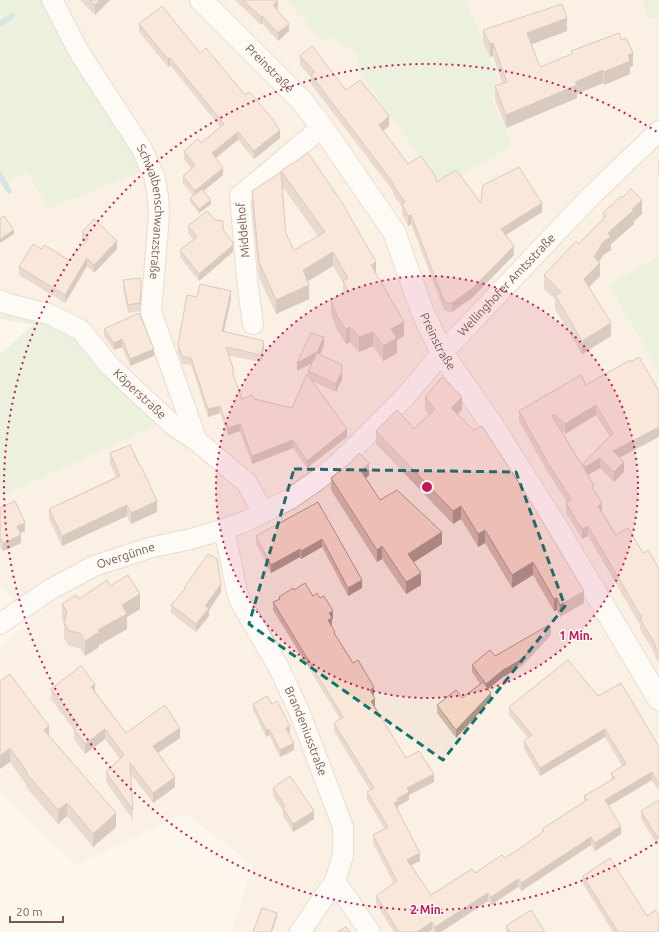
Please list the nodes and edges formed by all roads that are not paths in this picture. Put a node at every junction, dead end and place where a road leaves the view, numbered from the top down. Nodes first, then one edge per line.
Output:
1 (52, 0) edge
2 (201, 0) edge
3 (322, 127) junction
4 (659, 131) edge
5 (0, 300) edge
6 (253, 324) dead end
7 (442, 353) junction
8 (197, 441) junction
9 (263, 513) junction
10 (224, 530) junction
11 (3, 618) edge
12 (659, 699) edge
13 (335, 881) junction
14 (300, 932) edge
15 (370, 932) edge

1 - 8 street, Schwalbenschwanzstraße
2 - 3 street, Preinstraße
3 - 6 street, Middelhof
3 - 7 street, Preinstraße
4 - 7 street, Wellinghofer Amtsstraße
5 - 8 street, Köperstraße
7 - 9 street, Wellinghofer Amtsstraße
7 - 12 street, Preinstraße
8 - 9 street, Köperstraße
9 - 10 street, Overgünne
10 - 11 street, Overgünne
10 - 13 street, Brandeniusstraße
13 - 14 street, Brandeniusstraße
13 - 15 street

